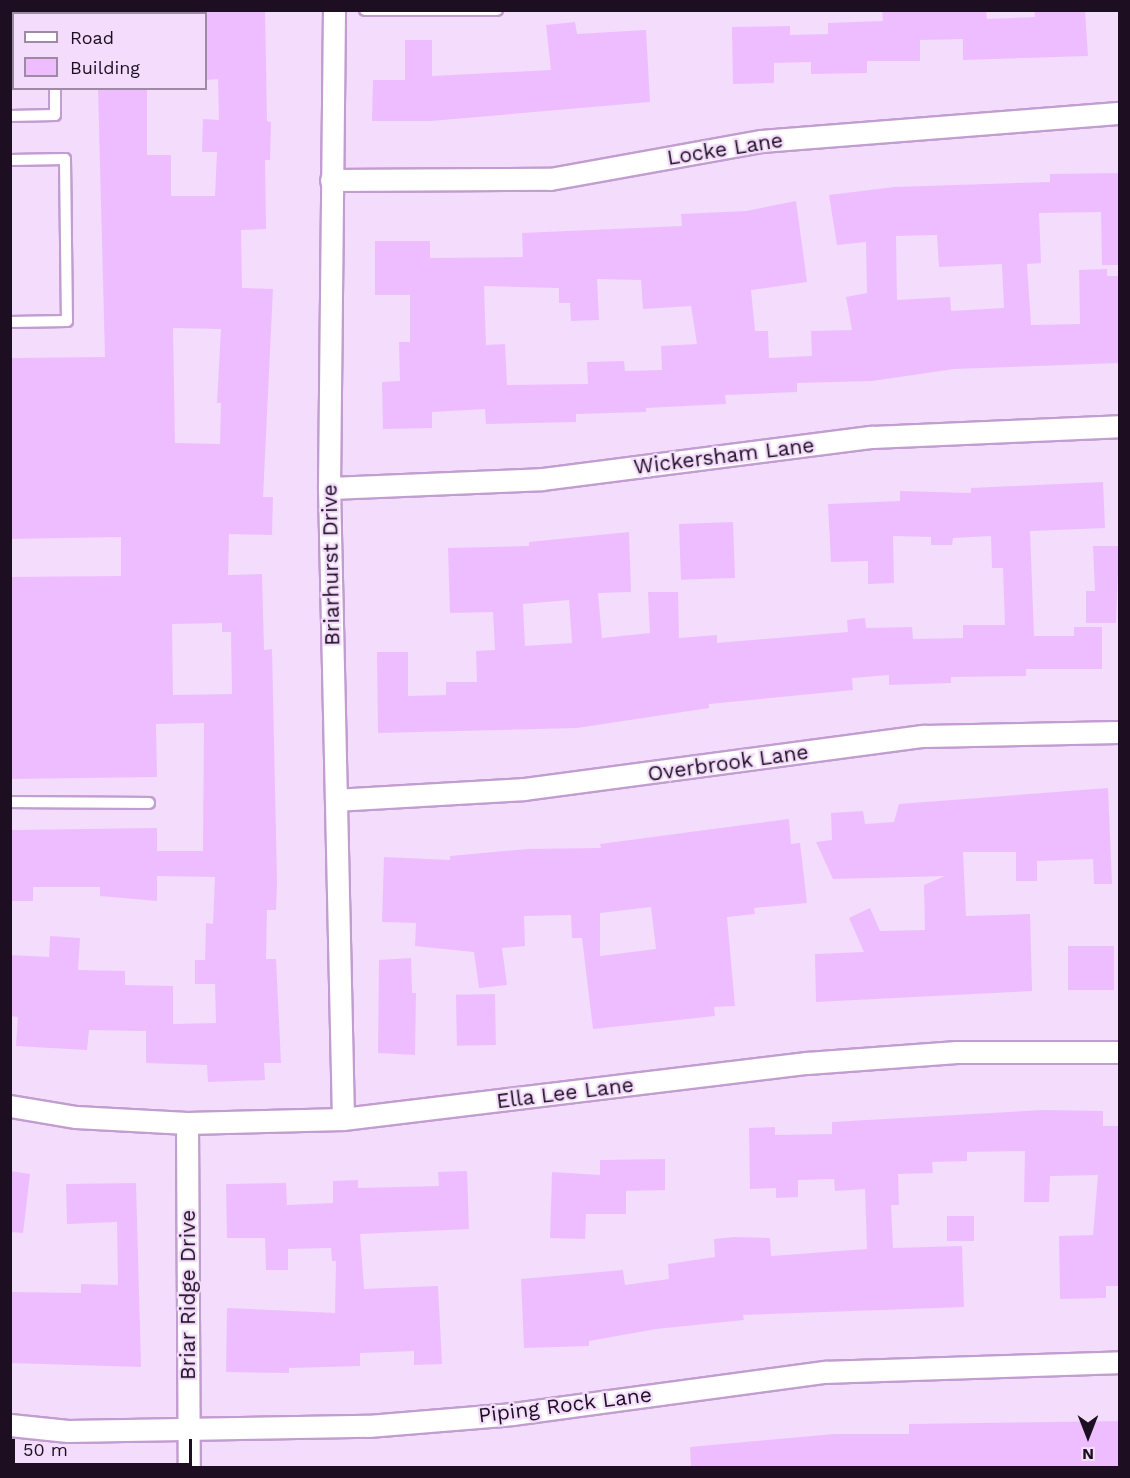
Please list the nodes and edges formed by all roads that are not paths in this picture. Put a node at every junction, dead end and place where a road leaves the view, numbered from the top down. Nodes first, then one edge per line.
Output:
1 (334, 10) edge
2 (365, 10) edge
3 (497, 10) edge
4 (55, 90) edge
5 (1119, 113) edge
6 (10, 116) edge
7 (10, 160) edge
8 (330, 180) junction
9 (10, 322) edge
10 (1119, 426) edge
11 (329, 488) junction
12 (1119, 732) edge
13 (336, 800) junction
14 (10, 802) edge
15 (149, 803) dead end
16 (1119, 1052) edge
17 (10, 1106) edge
18 (343, 1119) junction
19 (187, 1123) junction
20 (1119, 1362) edge
21 (10, 1425) edge
22 (189, 1430) junction
23 (189, 1467) edge

1 - 8 street, Briarhurst Drive
2 - 3 lane
4 - 6 lane
5 - 8 street, Locke Lane
7 - 9 lane
8 - 11 street, Briarhurst Drive
10 - 11 street, Wickersham Lane
11 - 13 street, Briarhurst Drive
12 - 13 street, Overbrook Lane
13 - 18 street, Briarhurst Drive
14 - 15 lane
16 - 18 street, Ella Lee Lane
17 - 19 street, Ella Lee Lane
18 - 19 street, Ella Lee Lane
19 - 22 street, Briar Ridge Drive
20 - 22 street, Piping Rock Lane
21 - 22 street, Piping Rock Lane
22 - 23 street, Briar Ridge Drive

